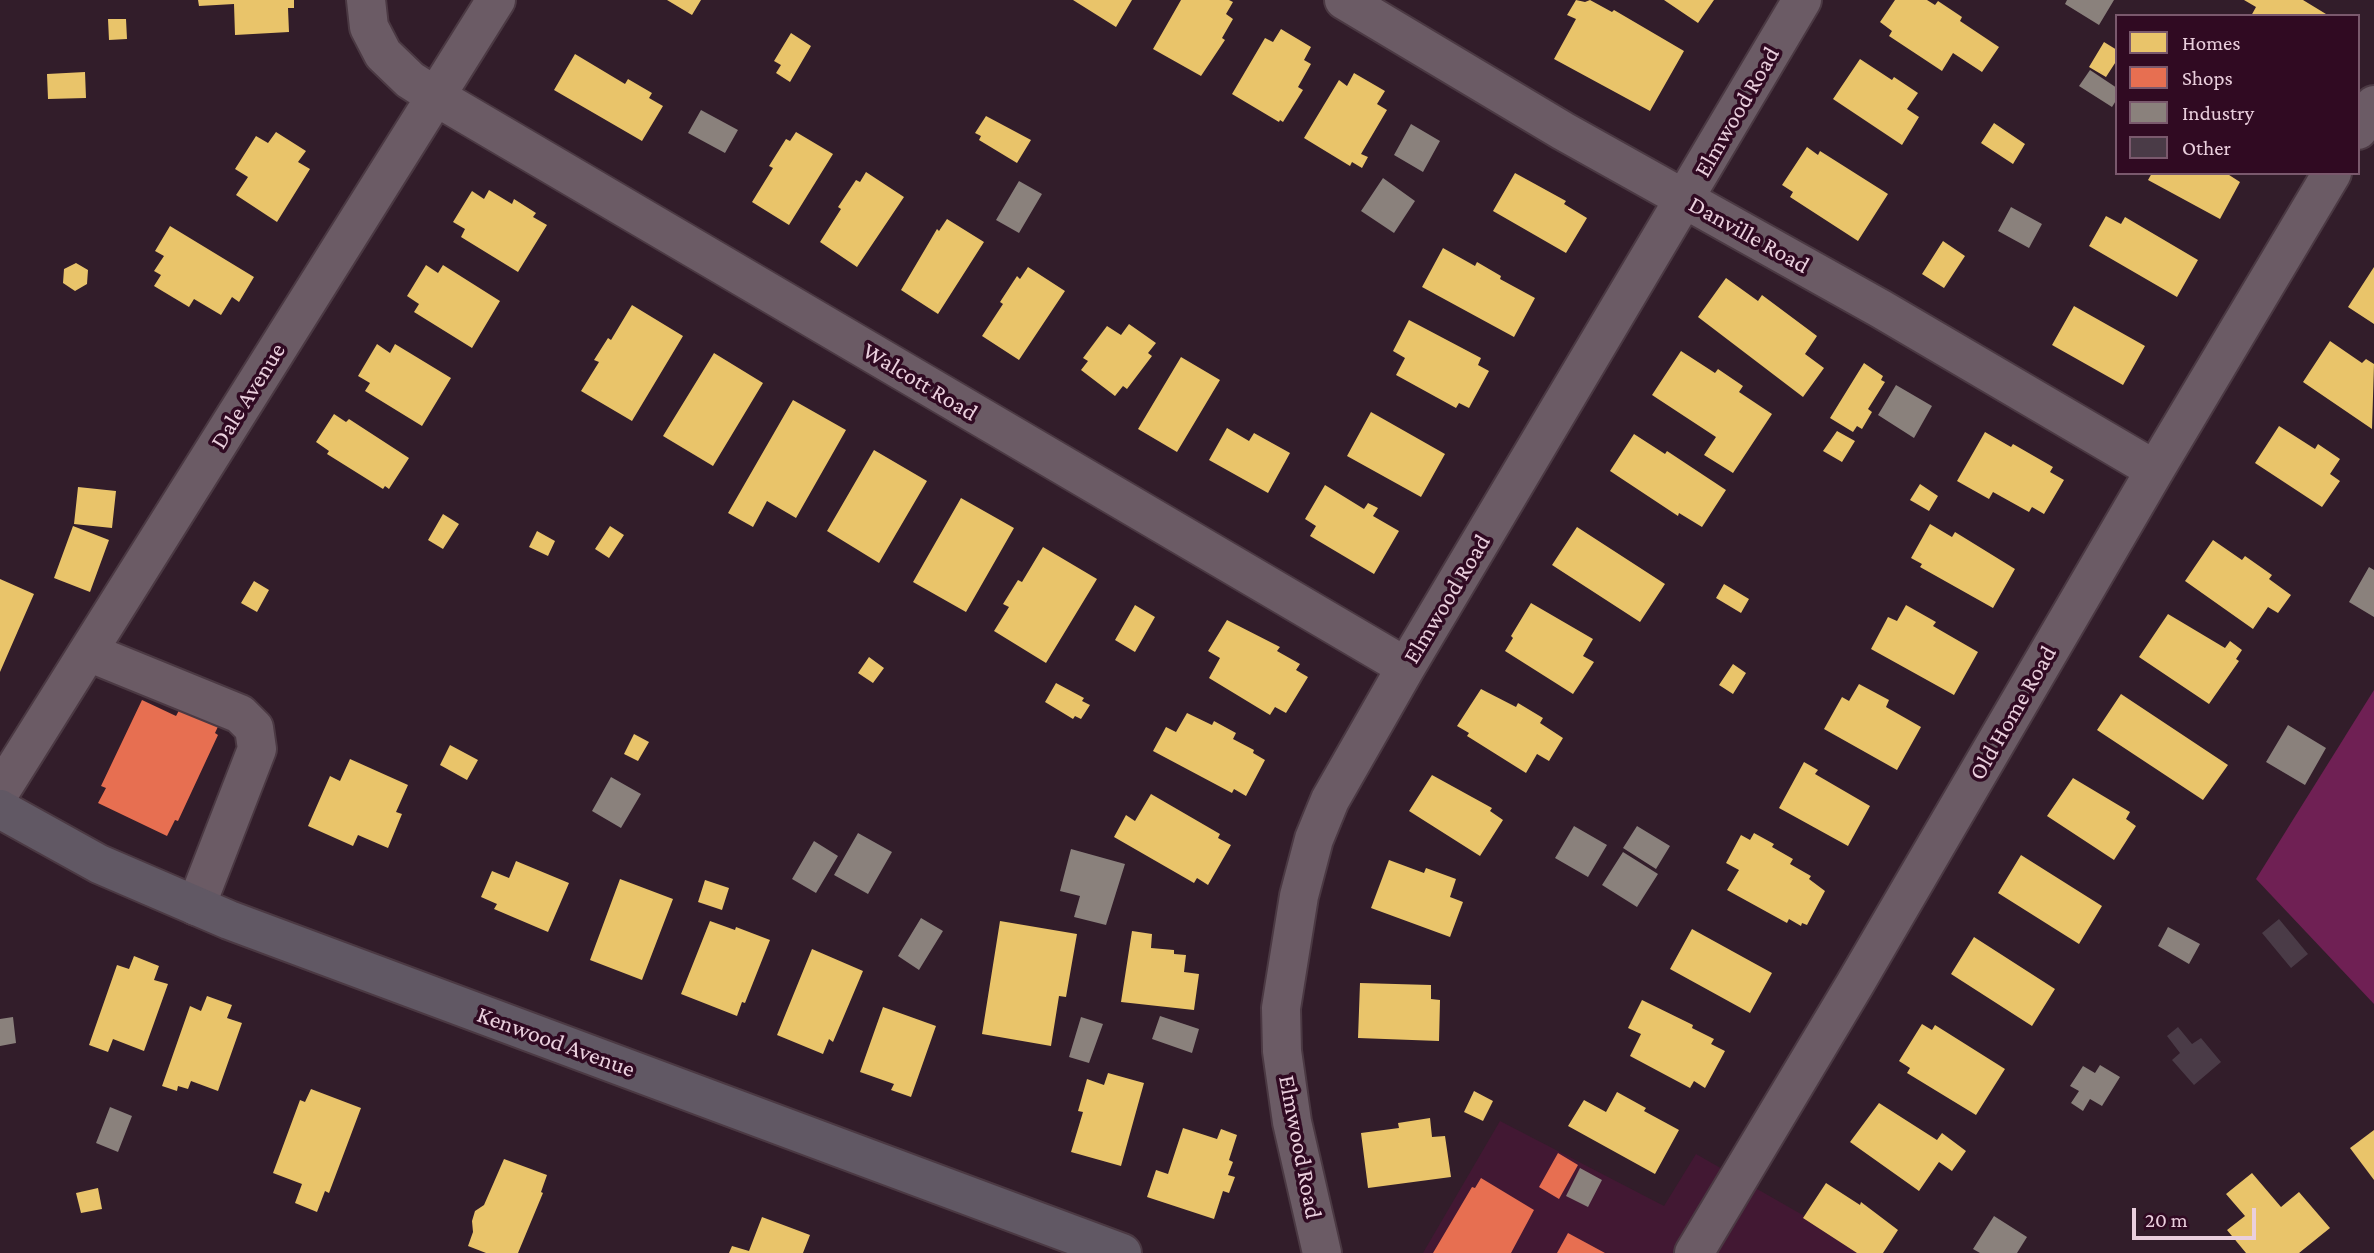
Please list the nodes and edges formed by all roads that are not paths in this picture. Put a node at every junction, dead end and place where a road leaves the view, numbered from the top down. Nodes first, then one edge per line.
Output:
1 (366, 0) edge
2 (496, 0) edge
3 (1345, 0) edge
4 (1802, 0) edge
5 (435, 96) junction
6 (2374, 105) edge
7 (2360, 127) edge
8 (2331, 175) edge
9 (1685, 200) junction
10 (2155, 470) junction
11 (88, 652) junction
12 (1406, 667) junction
13 (0, 792) edge
14 (0, 809) edge
15 (196, 906) junction
16 (1122, 1253) edge
17 (1322, 1253) edge
18 (1694, 1253) edge

1 - 5 street, Walcott Road
2 - 5 street, Dale Avenue
3 - 9 street, Danville Road
4 - 9 street, Elmwood Road
5 - 11 street, Dale Avenue
5 - 12 street, Walcott Road
6 - 7 street
8 - 10 street, Old Home Road
9 - 10 street, Danville Road
9 - 12 street, Elmwood Road
10 - 18 street, Old Home Road
11 - 13 street, Dale Avenue
11 - 15 street
12 - 17 street, Elmwood Road
14 - 15 main road, Kenwood Avenue
15 - 16 main road, Kenwood Avenue

